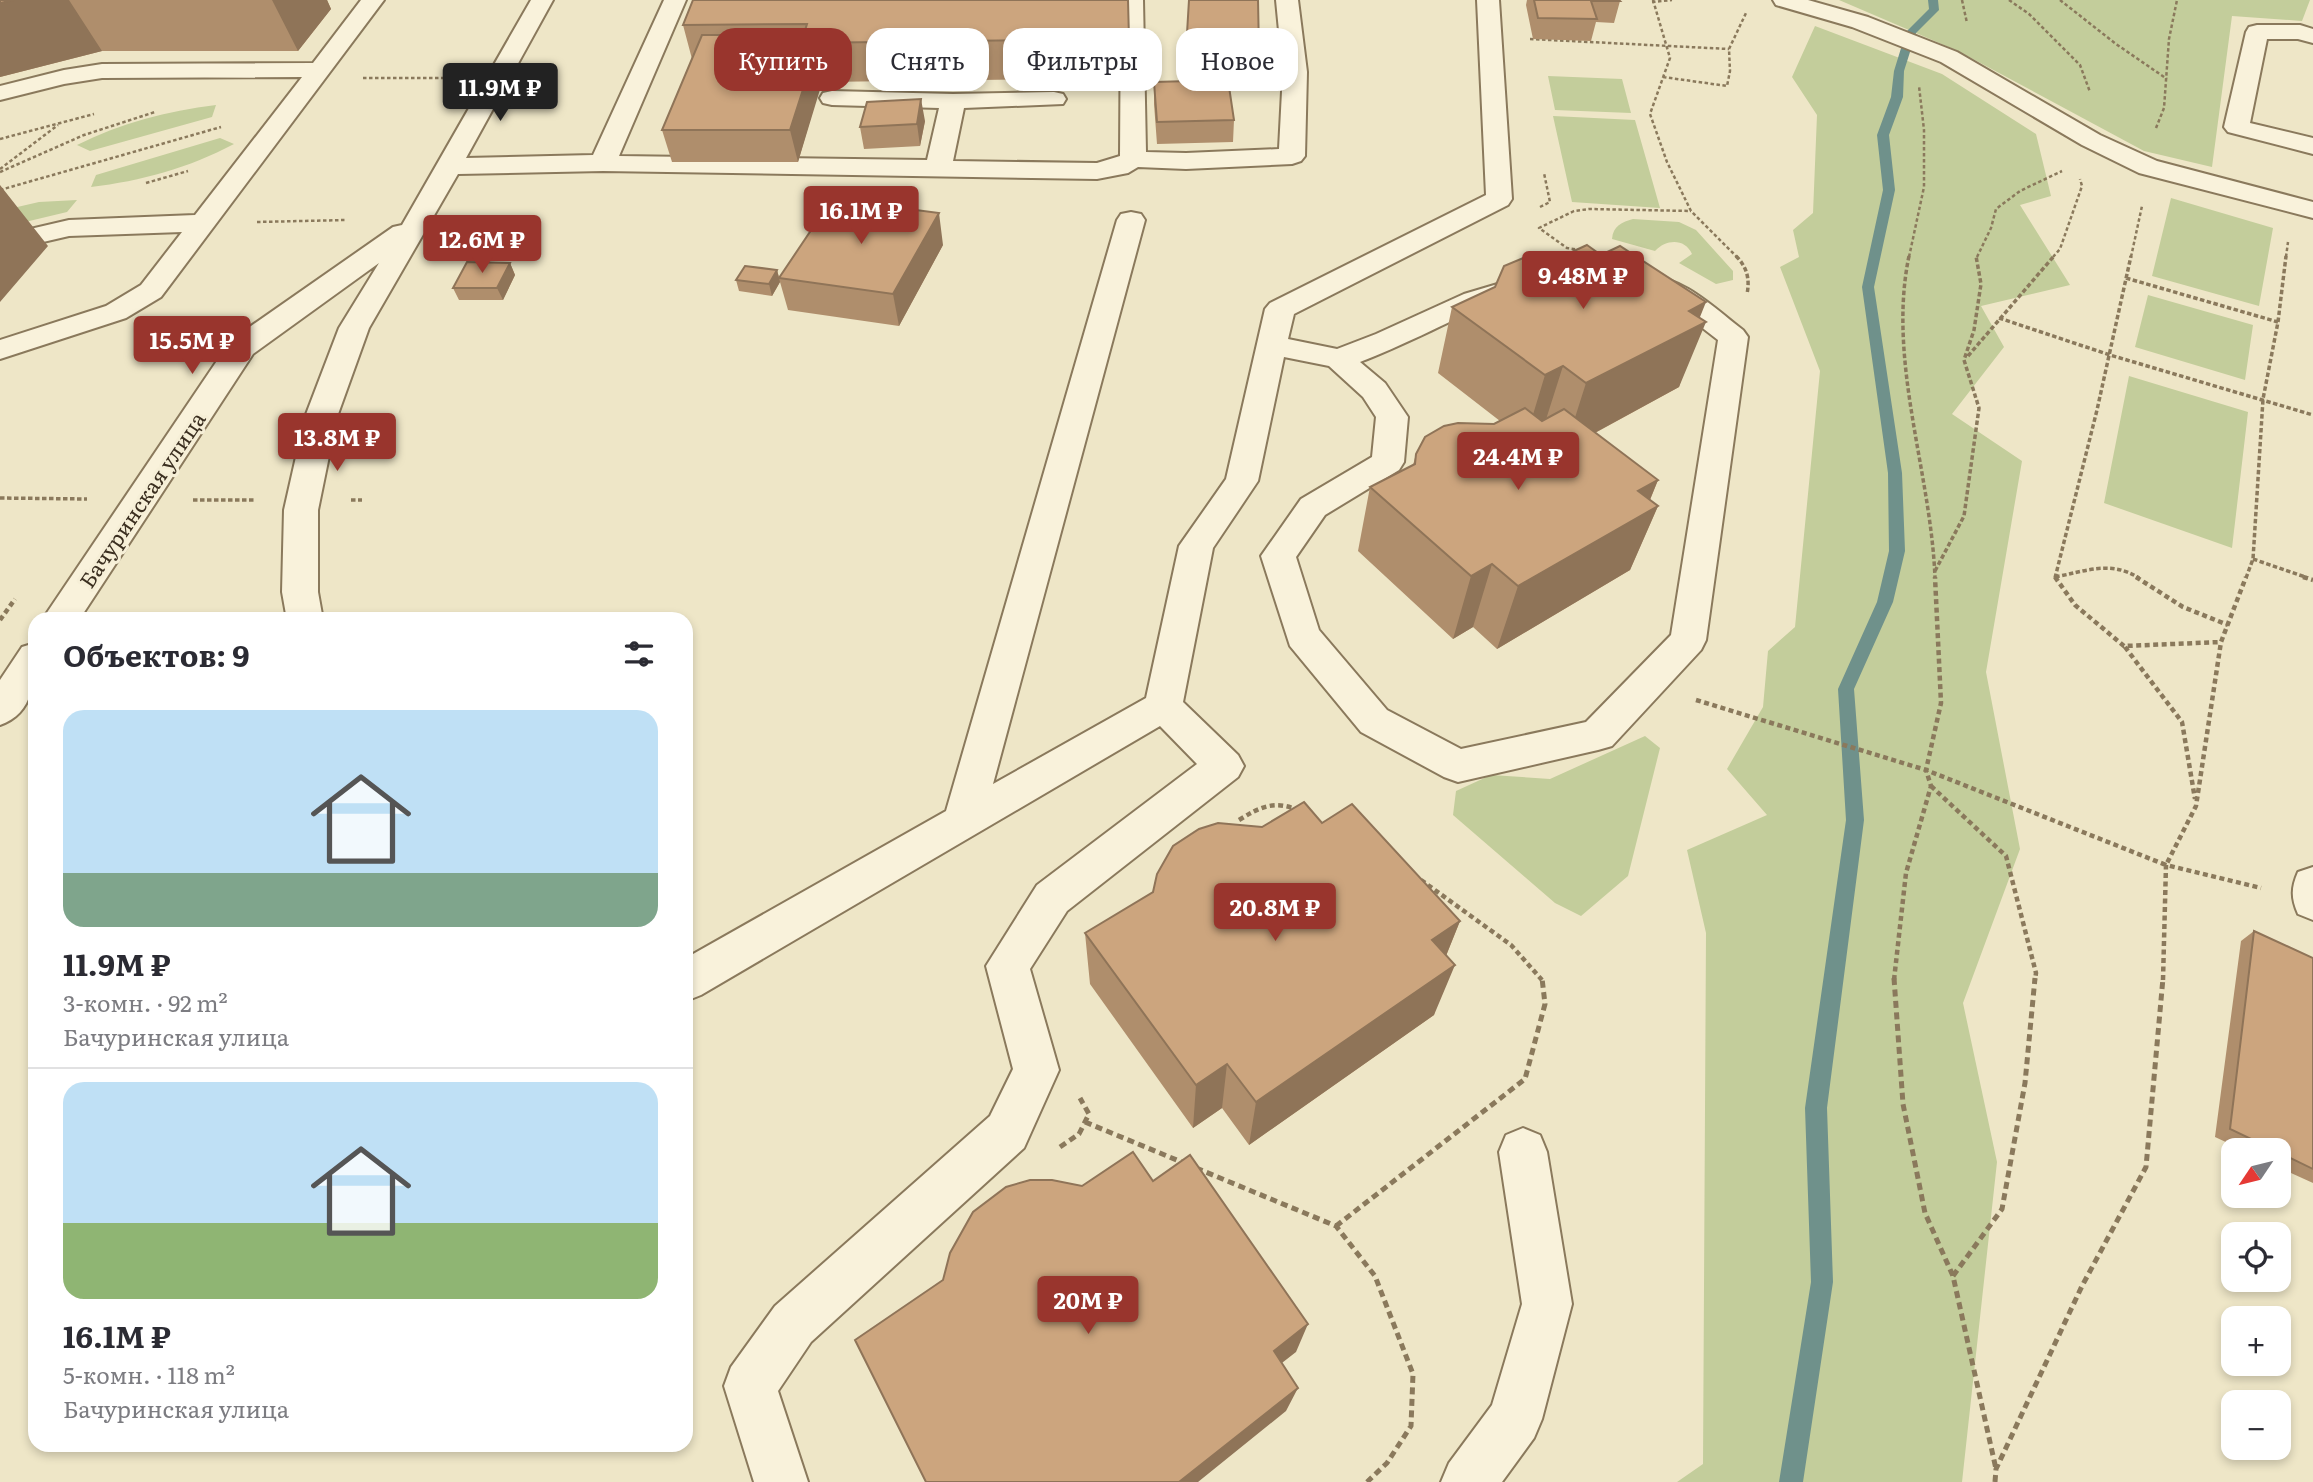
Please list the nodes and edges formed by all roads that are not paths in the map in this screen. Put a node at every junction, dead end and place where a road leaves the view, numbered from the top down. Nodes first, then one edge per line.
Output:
1 (373, 0) edge
2 (542, 0) edge
3 (675, 0) edge
4 (1132, 0) edge
5 (1287, 0) edge
6 (1488, 0) edge
7 (1784, 0) edge
8 (2313, 36) edge
9 (316, 74) junction
10 (0, 93) edge
11 (832, 98) dead end
12 (1054, 99) dead end
13 (953, 101) junction
14 (2313, 146) edge
15 (1133, 159) junction
16 (603, 163) junction
17 (449, 166) junction
18 (938, 169) junction
19 (2313, 210) edge
20 (1131, 220) dead end
21 (203, 223) junction
22 (416, 223) junction
23 (0, 244) edge
24 (1634, 275) edge
25 (1532, 282) edge
26 (1273, 345) junction
27 (0, 349) edge
28 (1339, 359) junction
29 (65, 612) edge
30 (304, 612) edge
31 (28, 668) edge
32 (1163, 706) junction
33 (0, 710) edge
34 (963, 821) junction
35 (693, 977) edge
36 (1522, 1152) dead end
37 (781, 1482) edge
38 (1468, 1482) edge

1 - 9 street
2 - 17 street, Бачуринская улица
3 - 16 street
4 - 15 street
5 - 15 street
6 - 26 street
7 - 19 street
8 - 14 street
9 - 10 street
9 - 21 street
11 - 13 street
12 - 13 street
13 - 18 street
15 - 18 street
16 - 17 street
16 - 18 street
17 - 22 street, Бачуринская улица
20 - 34 street
21 - 23 street
21 - 27 street
22 - 29 street, Бачуринская улица
22 - 30 street, Бачуринская улица
24 - 28 street
25 - 28 street
26 - 28 street
26 - 32 street
31 - 33 street
32 - 34 street
32 - 37 street
34 - 35 street
36 - 38 street

